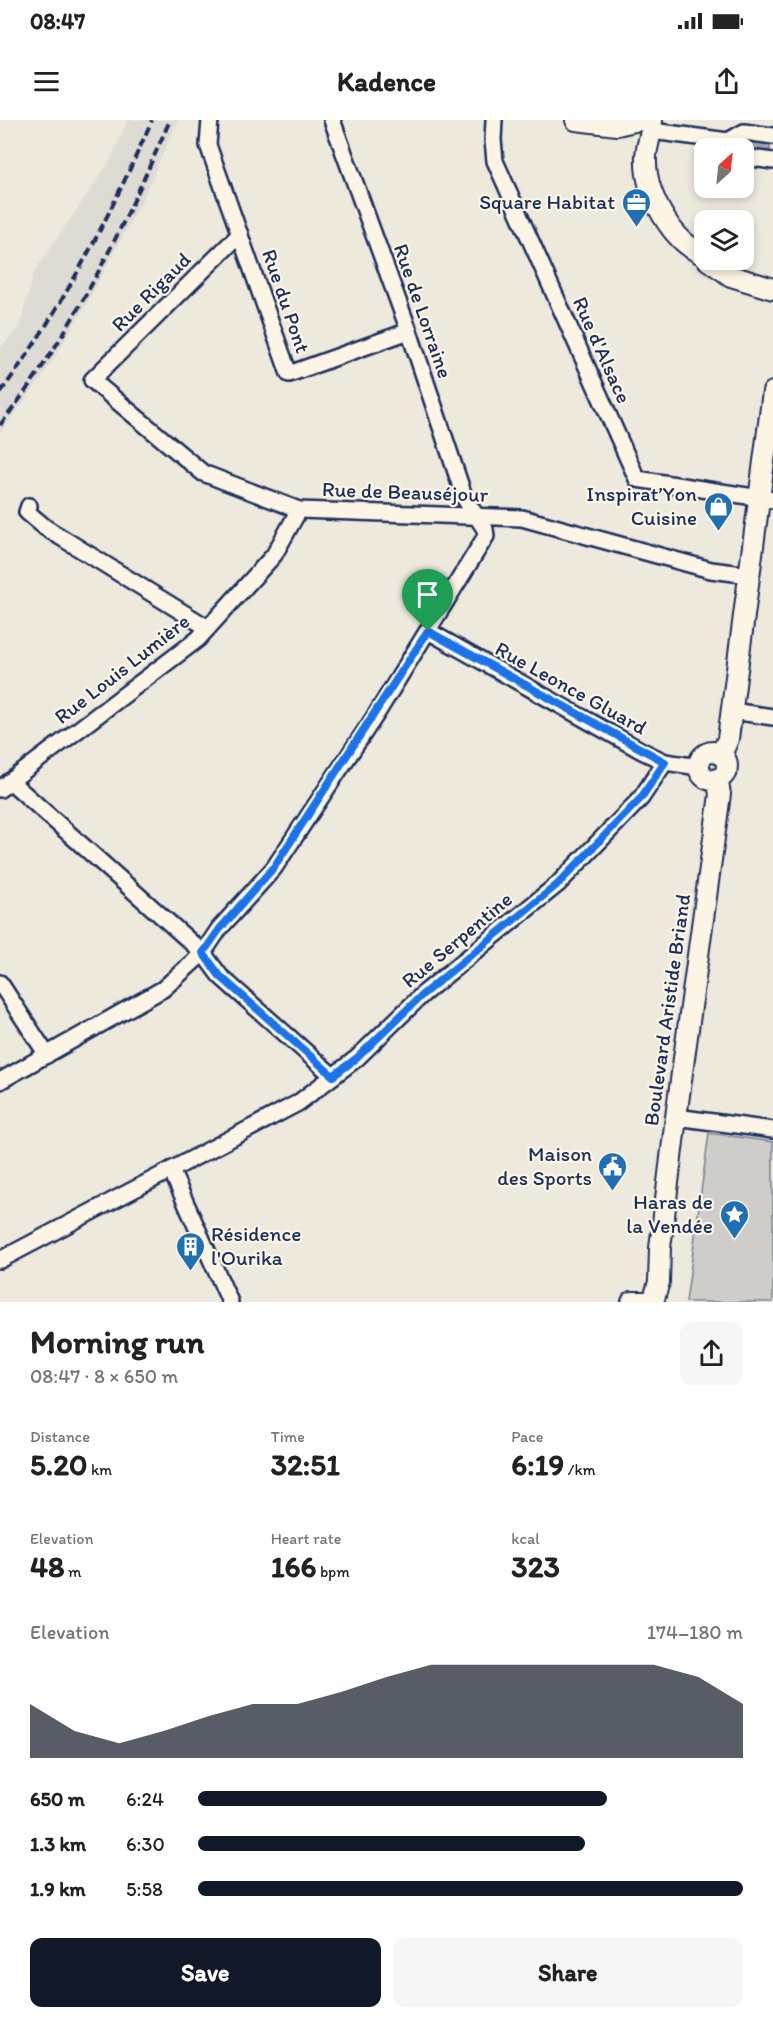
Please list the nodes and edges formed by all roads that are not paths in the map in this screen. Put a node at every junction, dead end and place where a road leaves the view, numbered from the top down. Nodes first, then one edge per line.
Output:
1 (210, 120) edge
2 (332, 120) edge
3 (494, 120) edge
4 (576, 120) edge
5 (648, 124) edge
6 (616, 125) junction
7 (773, 136) edge
8 (703, 138) edge
9 (738, 138) edge
10 (646, 156) junction
11 (754, 158) edge
12 (773, 161) edge
13 (240, 234) junction
14 (694, 248) edge
15 (723, 270) edge
16 (750, 270) edge
17 (773, 277) edge
18 (773, 289) edge
19 (410, 332) junction
20 (92, 380) joint
21 (773, 392) edge
22 (767, 499) edge
23 (29, 506) dead end
24 (299, 510) junction
25 (477, 515) junction
26 (750, 575) junction
27 (208, 628) junction
28 (428, 631) junction
29 (732, 711) junction
30 (773, 717) edge
31 (721, 754) junction
32 (665, 762) junction
33 (699, 767) junction
34 (717, 779) junction
35 (5, 785) edge
36 (203, 953) junction
37 (0, 983) edge
38 (47, 1055) junction
39 (333, 1076) junction
40 (0, 1081) edge
41 (676, 1117) junction
42 (773, 1130) edge
43 (171, 1170) junction
44 (0, 1260) edge
45 (230, 1302) edge
46 (643, 1302) edge

1 - 13 street, Rue du Pont
2 - 19 street, Rue de Lorraine
3 - 22 street, Rue d'Alsace
4 - 6 main road
5 - 6 main road
5 - 8 street
5 - 10 main road
6 - 10 main road
7 - 9 street
10 - 14 main road
11 - 12 street
13 - 19 street, Rue du Pont
13 - 20 street, Rue Rigaud
15 - 18 main road
16 - 17 main road
19 - 25 street, Rue de Lorraine
20 - 24 street, Rue de Beauséjour
21 - 22 main road, Boulevard Aristide Briand
22 - 26 main road, Boulevard Aristide Briand
23 - 27 street
24 - 25 street, Rue de Beauséjour
24 - 27 street, Rue Louis Lumière
25 - 26 street, Rue de Beauséjour
25 - 28 street, Rue de Lorraine
26 - 29 main road, Boulevard Aristide Briand
27 - 35 street, Rue Louis Lumière
28 - 32 street, Rue Leonce Gluard
28 - 36 street
29 - 30 street
29 - 31 main road, Boulevard Aristide Briand
31 - 33 main road
31 - 34 main road, Boulevard Aristide Briand
32 - 33 street, Rue Leonce Gluard
32 - 39 street, Rue Serpentine
33 - 34 main road
34 - 41 main road, Boulevard Aristide Briand
35 - 36 street
36 - 38 street
36 - 39 street
37 - 38 street
38 - 40 street
39 - 43 street, Rue Serpentine
41 - 42 street
41 - 46 main road, Boulevard Aristide Briand
43 - 44 street, Rue Serpentine
43 - 45 street

